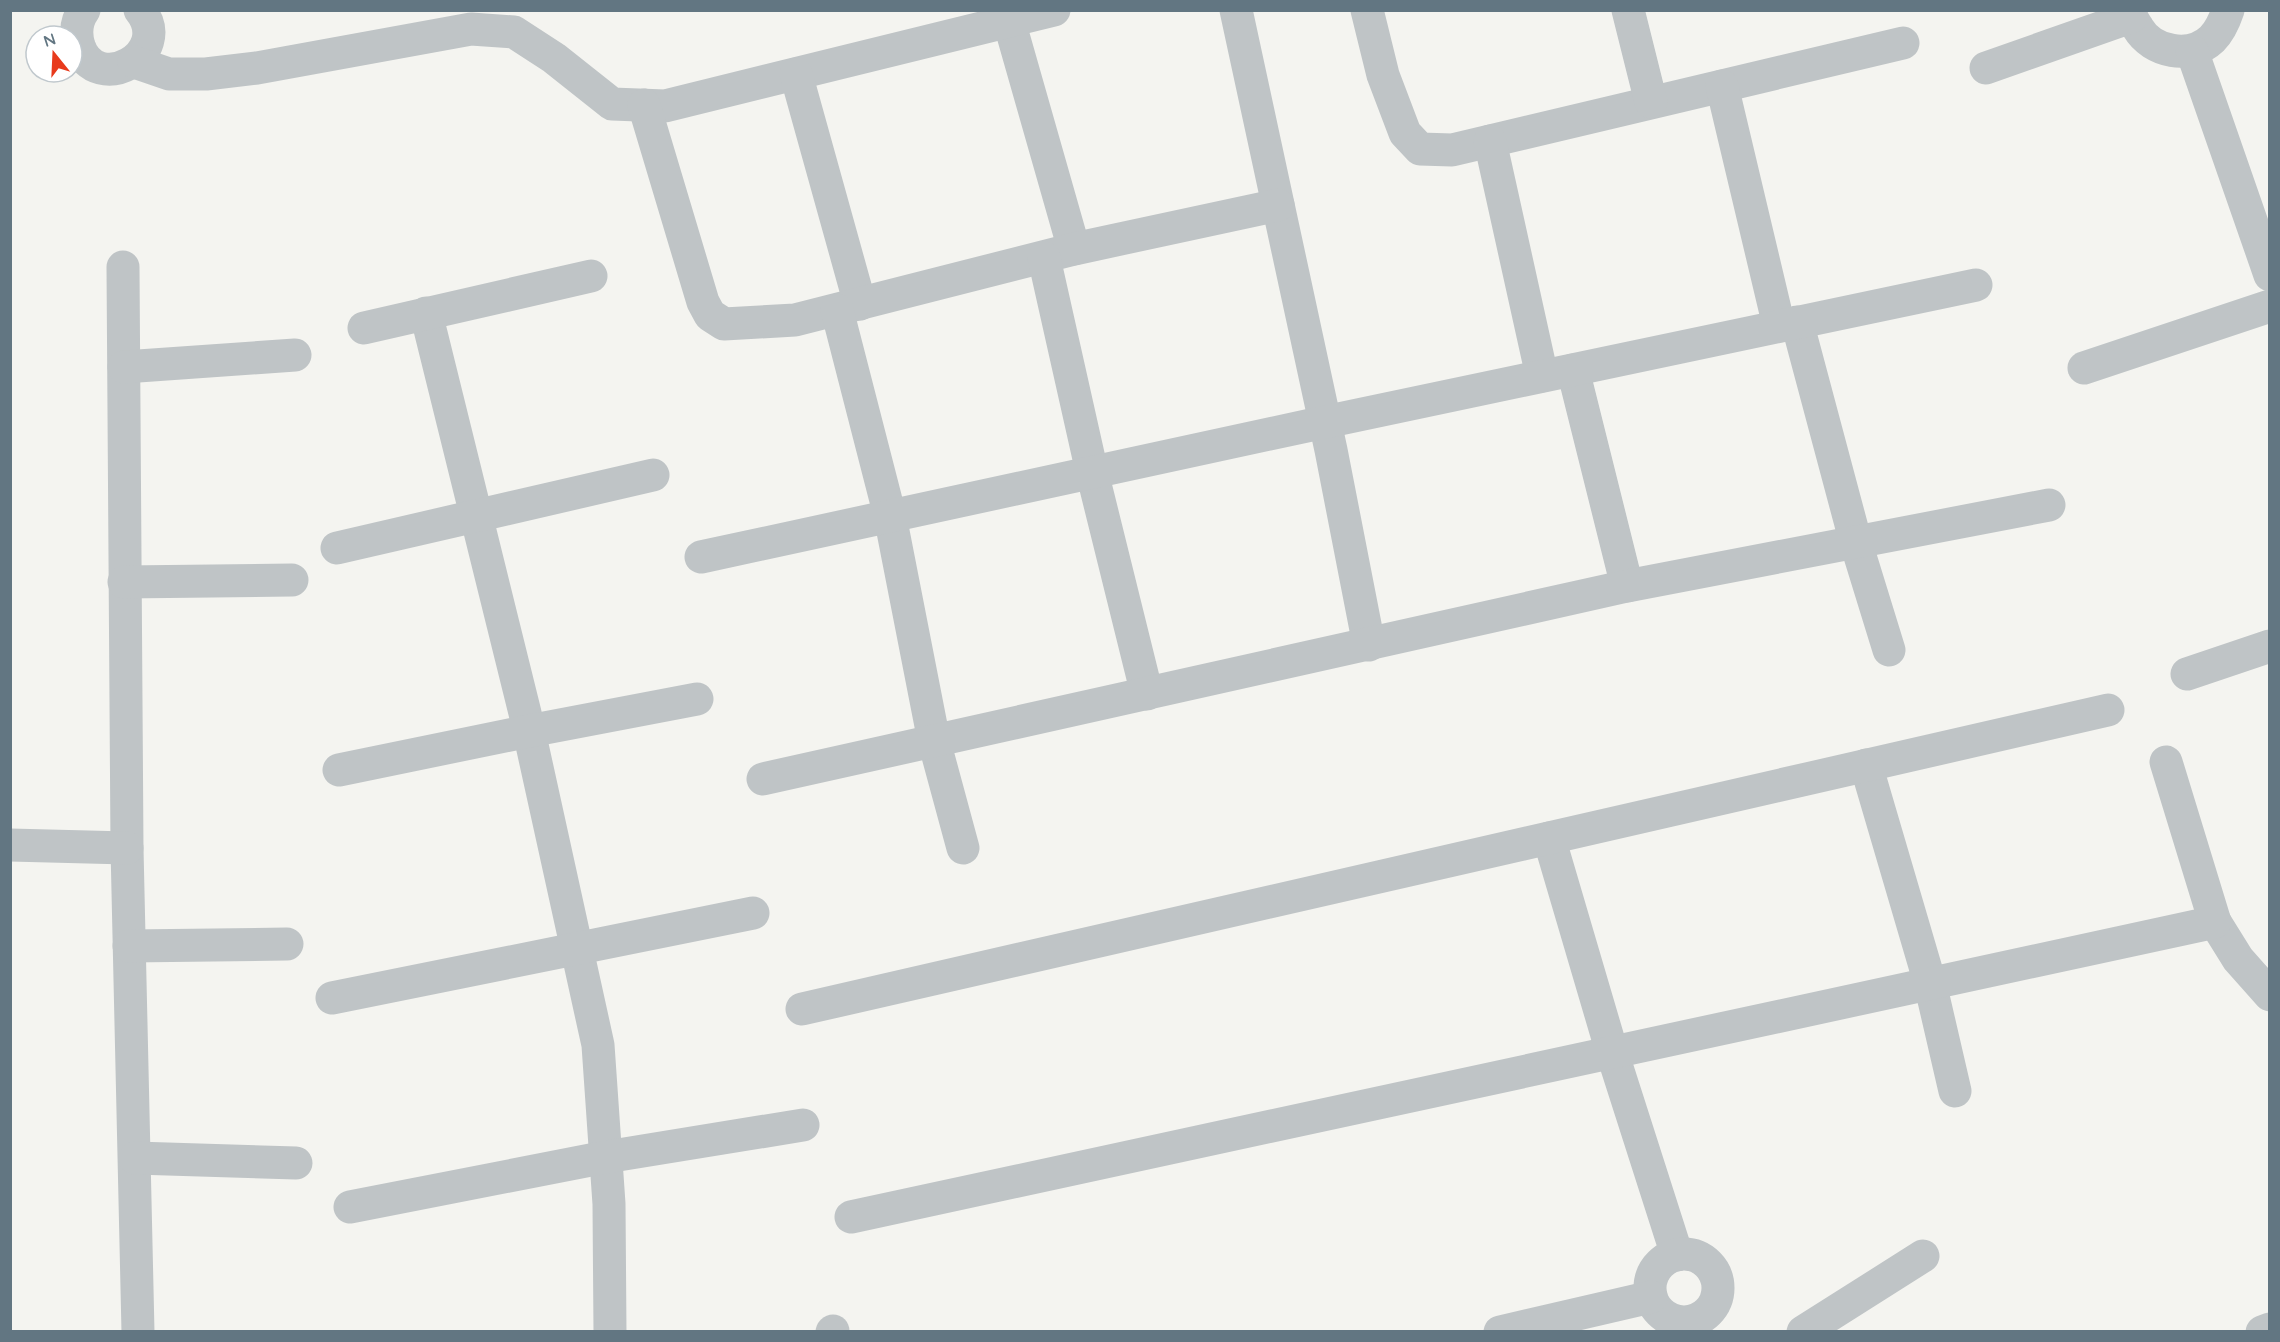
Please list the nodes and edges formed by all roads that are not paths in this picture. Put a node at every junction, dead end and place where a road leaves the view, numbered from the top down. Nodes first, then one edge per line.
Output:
1 (84, 10) edge
2 (140, 10) edge
3 (1054, 10) edge
4 (1236, 10) edge
5 (1367, 10) edge
6 (1628, 10) edge
7 (2228, 10) edge
8 (2131, 14) edge
9 (1009, 21) junction
10 (1903, 43) dead end
11 (2192, 51) junction
12 (134, 62) junction
13 (1986, 68) dead end
14 (796, 74) junction
15 (1722, 86) junction
16 (1651, 102) junction
17 (644, 105) junction
18 (1490, 141) junction
19 (1278, 205) junction
20 (1059, 253) junction
21 (123, 267) dead end
22 (2270, 275) edge
23 (591, 276) dead end
24 (1976, 285) dead end
25 (2270, 306) edge
26 (849, 307) junction
27 (426, 313) junction
28 (1788, 324) junction
29 (364, 328) dead end
30 (295, 356) dead end
31 (124, 367) junction
32 (2084, 368) dead end
33 (1557, 373) junction
34 (1325, 422) junction
35 (1092, 472) junction
36 (653, 475) dead end
37 (2049, 505) dead end
38 (477, 516) junction
39 (890, 516) junction
40 (1856, 543) junction
41 (337, 548) dead end
42 (701, 557) dead end
43 (292, 580) dead end
44 (124, 582) junction
45 (1627, 586) junction
46 (1369, 645) junction
47 (2270, 646) edge
48 (1889, 650) dead end
49 (2187, 674) dead end
50 (1147, 694) junction
51 (697, 699) dead end
52 (2108, 710) dead end
53 (529, 731) junction
54 (934, 741) junction
55 (2166, 762) dead end
56 (1866, 765) junction
57 (339, 771) dead end
58 (763, 779) dead end
59 (1549, 838) junction
60 (10, 845) edge
61 (128, 848) junction
62 (963, 848) dead end
63 (753, 913) dead end
64 (2215, 922) junction
65 (287, 944) dead end
66 (129, 946) junction
67 (578, 949) junction
68 (1930, 983) junction
69 (2270, 995) edge
70 (332, 998) dead end
71 (802, 1009) dead end
72 (1612, 1052) junction
73 (1955, 1091) dead end
74 (803, 1125) dead end
75 (606, 1157) junction
76 (135, 1158) junction
77 (296, 1163) dead end
78 (350, 1208) dead end
79 (851, 1217) dead end
80 (1677, 1255) junction
81 (1923, 1256) dead end
82 (1651, 1297) junction
83 (1687, 1327) edge
84 (2270, 1329) edge
85 (138, 1332) edge
86 (610, 1332) edge
87 (1500, 1332) edge
88 (1803, 1332) edge
89 (2262, 1332) edge

1 - 12 street
2 - 12 street
3 - 9 street
4 - 19 street
5 - 18 street
6 - 16 street
7 - 11 street
8 - 11 street
8 - 13 street
9 - 14 street
9 - 20 street
10 - 15 street
11 - 22 street
12 - 17 street
14 - 17 street
14 - 26 street
15 - 16 street
15 - 28 street
16 - 18 street
17 - 26 street
18 - 33 street
19 - 20 street
19 - 34 street
20 - 26 street
20 - 35 street
21 - 31 street
23 - 27 street
24 - 28 street
25 - 32 street
26 - 39 street
27 - 29 street
27 - 38 street
28 - 33 street
28 - 40 street
30 - 31 street
31 - 44 street
33 - 34 street
33 - 45 street
34 - 35 street
34 - 46 street
35 - 39 street
35 - 50 street
36 - 38 street
37 - 40 street
38 - 41 street
38 - 53 street
39 - 42 street
39 - 54 street
40 - 45 street
40 - 48 street
43 - 44 street
44 - 61 street
45 - 46 street
46 - 50 street
47 - 49 street
50 - 54 street
51 - 53 street
52 - 56 street
53 - 57 street
53 - 67 street
54 - 58 street
54 - 62 street
55 - 64 street
56 - 59 street
56 - 68 street
59 - 71 street
59 - 72 street
60 - 61 street
61 - 66 street
63 - 67 street
64 - 68 street
64 - 69 street
65 - 66 street
66 - 76 street
67 - 70 street
67 - 75 street
68 - 72 street
68 - 73 street
72 - 79 street
72 - 80 street
74 - 75 street
75 - 78 street
75 - 86 street
76 - 77 street
76 - 85 street
80 - 82 street
80 - 83 street
81 - 88 street
82 - 83 street
82 - 87 street
84 - 89 street

